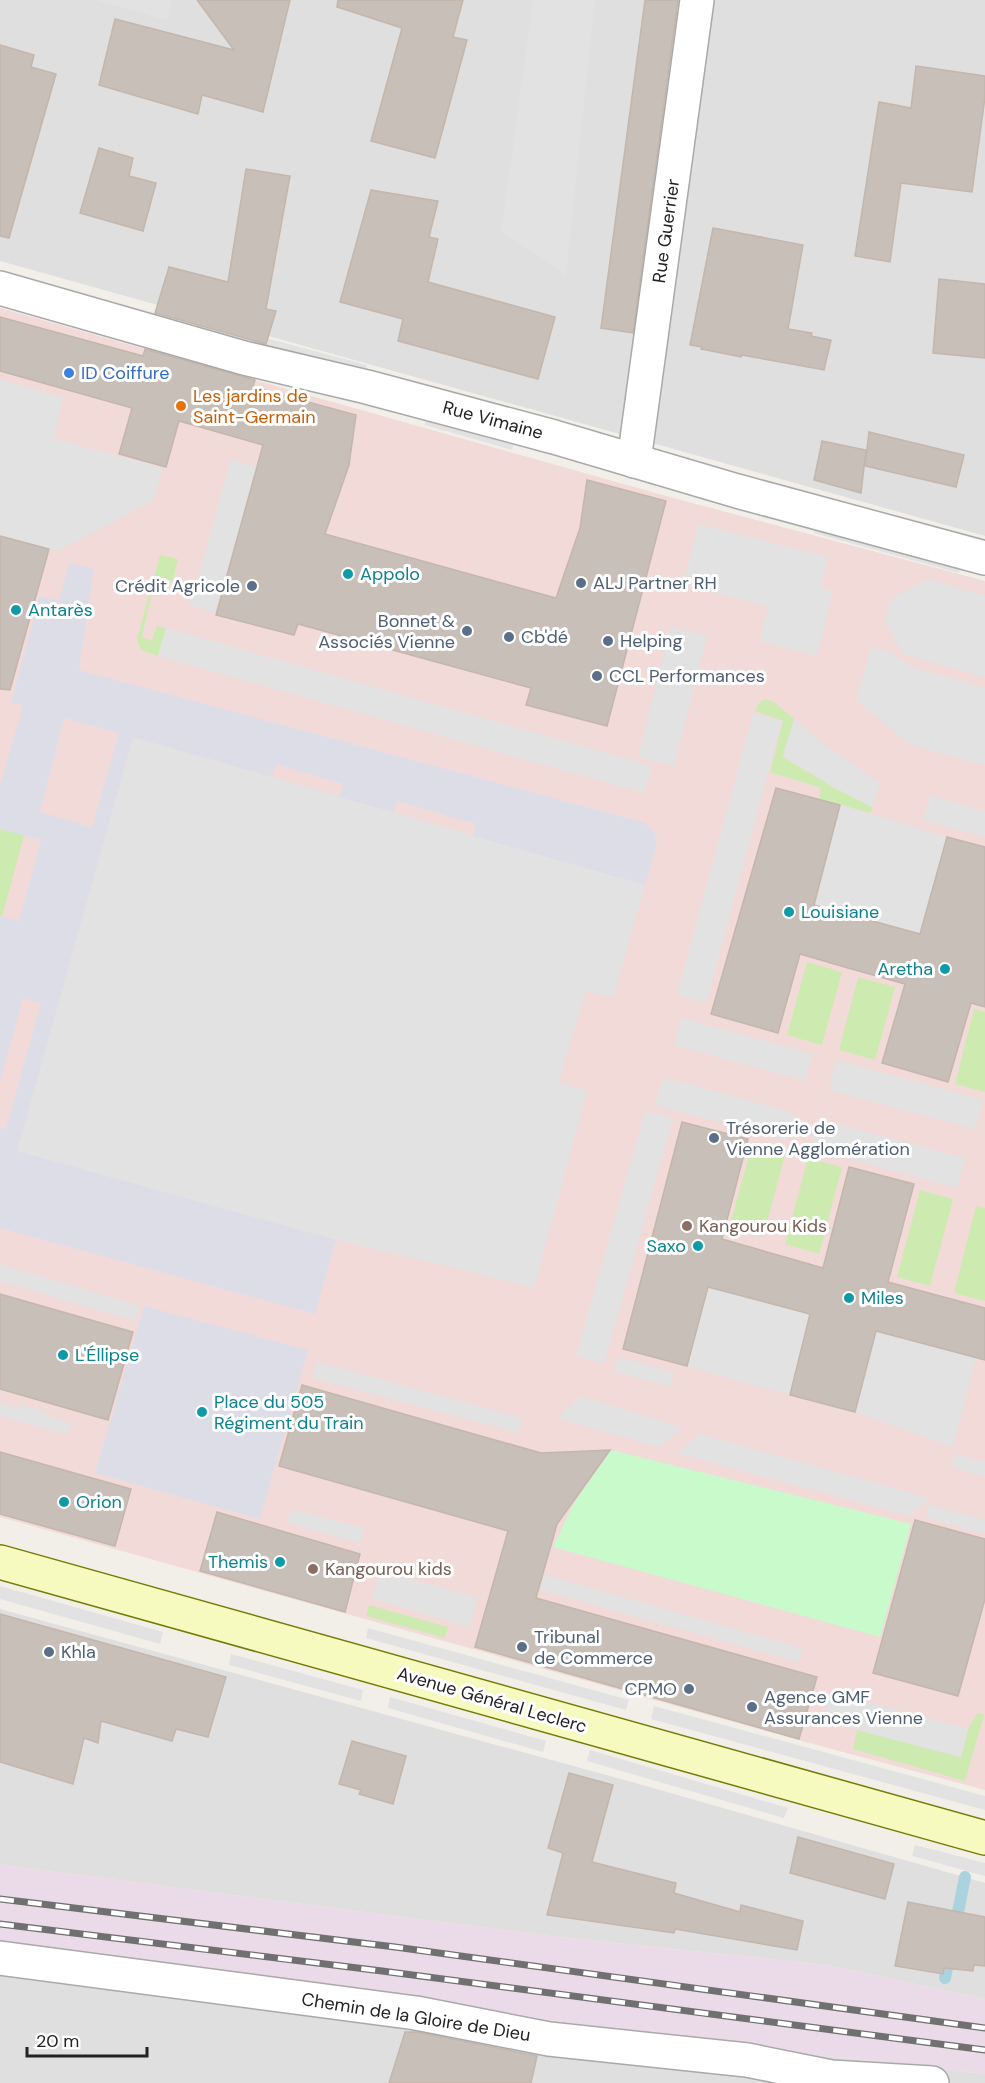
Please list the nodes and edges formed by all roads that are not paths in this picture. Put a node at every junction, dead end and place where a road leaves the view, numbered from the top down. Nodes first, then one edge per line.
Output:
1 (697, 0) edge
2 (0, 288) edge
3 (634, 461) junction
4 (985, 558) edge
5 (0, 1562) edge
6 (985, 1838) edge
7 (0, 1958) edge
8 (822, 2080) edge
9 (932, 2083) edge

1 - 3 street, Rue Guerrier
2 - 3 street, Rue Vimaine
3 - 4 street, Rue Vimaine
5 - 6 main road, Avenue Général Leclerc
7 - 8 street, Chemin de la Gloire de Dieu
8 - 9 street, Chemin de la Gloire de Dieu

